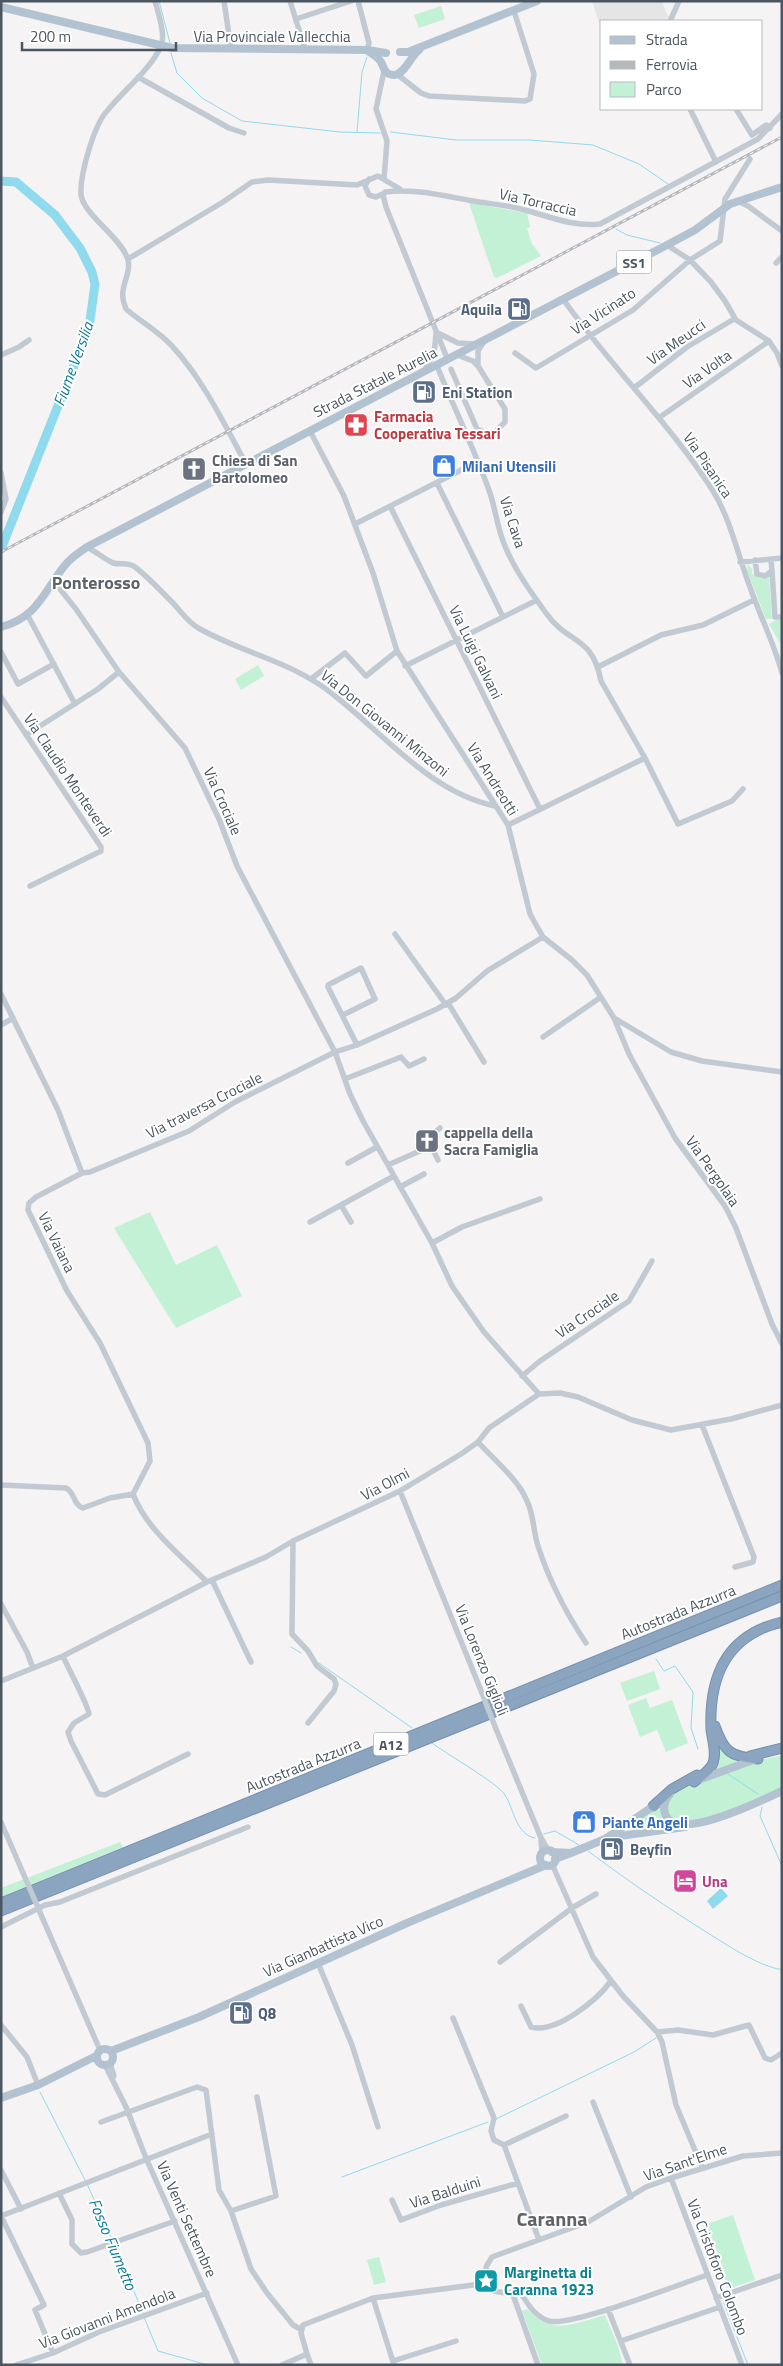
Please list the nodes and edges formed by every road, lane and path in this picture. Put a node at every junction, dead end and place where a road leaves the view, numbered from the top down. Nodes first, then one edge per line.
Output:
1 (155, 1) edge
2 (224, 1) edge
3 (290, 1) edge
4 (352, 1) edge
5 (358, 1) edge
6 (537, 1) edge
7 (679, 1) edge
8 (1, 7) edge
9 (514, 10) junction
10 (296, 19) junction
11 (670, 20) edge
12 (426, 44) junction
13 (161, 46) junction
14 (231, 49) junction
15 (305, 49) junction
16 (368, 50) junction
17 (400, 52) junction
18 (386, 53) junction
19 (381, 62) junction
20 (406, 66) junction
21 (384, 71) junction
22 (395, 75) junction
23 (138, 77) junction
24 (409, 82) junction
25 (383, 84) junction
26 (690, 110) edge
27 (737, 110) edge
28 (782, 114) edge
29 (770, 128) junction
30 (244, 133) dead end
31 (750, 159) dead end
32 (385, 162) junction
33 (716, 162) junction
34 (372, 178) junction
35 (385, 180) junction
36 (357, 185) junction
37 (782, 187) edge
38 (401, 190) junction
39 (367, 192) junction
40 (384, 193) junction
41 (373, 197) junction
42 (736, 200) junction
43 (725, 206) junction
44 (386, 207) junction
45 (782, 231) edge
46 (667, 245) junction
47 (782, 257) edge
48 (128, 259) junction
49 (690, 260) junction
50 (776, 263) dead end
51 (563, 300) junction
52 (734, 319) junction
53 (436, 332) junction
54 (590, 335) junction
55 (29, 340) dead end
56 (485, 340) junction
57 (769, 342) junction
58 (476, 344) junction
59 (515, 353) dead end
60 (1, 355) edge
61 (458, 355) junction
62 (447, 358) dead end
63 (437, 366) junction
64 (478, 366) junction
65 (782, 366) edge
66 (451, 369) dead end
67 (423, 372) junction
68 (634, 388) junction
69 (660, 417) junction
70 (310, 431) junction
71 (477, 462) junction
72 (246, 464) junction
73 (1, 473) edge
74 (436, 483) junction
75 (390, 506) junction
76 (1, 512) edge
77 (355, 524) junction
78 (87, 547) junction
79 (782, 558) edge
80 (771, 559) junction
81 (755, 560) junction
82 (740, 562) junction
83 (772, 571) junction
84 (52, 584) junction
85 (537, 600) junction
86 (754, 600) junction
87 (27, 614) junction
88 (503, 617) junction
89 (782, 617) edge
90 (1, 627) edge
91 (456, 640) junction
92 (397, 651) junction
93 (1, 652) edge
94 (780, 660) edge
95 (54, 664) junction
96 (405, 666) junction
97 (598, 667) junction
98 (119, 672) junction
99 (782, 673) edge
100 (311, 679) junction
101 (1, 697) edge
102 (75, 704) junction
103 (26, 735) junction
104 (645, 758) junction
105 (743, 789) dead end
106 (495, 806) junction
107 (540, 809) junction
108 (508, 825) junction
109 (30, 886) dead end
110 (395, 934) dead end
111 (543, 938) junction
112 (1, 994) edge
113 (601, 997) junction
114 (447, 1004) junction
115 (343, 1015) junction
116 (13, 1018) junction
117 (614, 1018) junction
118 (1, 1025) edge
119 (543, 1037) dead end
120 (358, 1045) junction
121 (335, 1052) junction
122 (424, 1059) dead end
123 (484, 1062) dead end
124 (782, 1072) edge
125 (345, 1079) junction
126 (440, 1128) dead end
127 (431, 1146) junction
128 (377, 1147) junction
129 (438, 1160) dead end
130 (348, 1163) dead end
131 (388, 1165) junction
132 (82, 1173) junction
133 (424, 1174) dead end
134 (394, 1176) junction
135 (400, 1186) junction
136 (540, 1199) dead end
137 (341, 1205) junction
138 (310, 1222) dead end
139 (351, 1222) dead end
140 (432, 1243) junction
141 (652, 1261) dead end
142 (782, 1344) edge
143 (522, 1376) junction
144 (539, 1394) junction
145 (782, 1405) edge
146 (702, 1425) junction
147 (478, 1442) junction
148 (1, 1485) edge
149 (400, 1491) junction
150 (133, 1494) junction
151 (293, 1541) junction
152 (735, 1567) dead end
153 (209, 1581) junction
154 (781, 1585) edge
155 (782, 1596) edge
156 (1, 1604) edge
157 (782, 1622) edge
158 (586, 1642) dead end
159 (63, 1656) junction
160 (251, 1662) dead end
161 (33, 1668) junction
162 (1, 1681) edge
163 (711, 1718) junction
164 (308, 1723) dead end
165 (782, 1748) edge
166 (782, 1753) edge
167 (188, 1754) dead end
168 (744, 1758) junction
169 (758, 1759) junction
170 (694, 1782) junction
171 (782, 1791) edge
172 (670, 1794) junction
173 (654, 1806) junction
174 (1, 1822) edge
175 (689, 1826) junction
176 (248, 1827) dead end
177 (605, 1839) junction
178 (548, 1857) junction
179 (596, 1894) dead end
180 (1, 1903) edge
181 (572, 1908) junction
182 (1, 1911) edge
183 (1, 1927) edge
184 (500, 1962) dead end
185 (318, 1963) junction
186 (611, 1981) junction
187 (521, 2006) dead end
188 (453, 2018) dead end
189 (1, 2025) edge
190 (657, 2032) junction
191 (782, 2053) edge
192 (105, 2057) junction
193 (38, 2084) junction
194 (257, 2097) dead end
195 (1, 2098) edge
196 (593, 2102) dead end
197 (128, 2112) junction
198 (566, 2116) dead end
199 (101, 2122) dead end
200 (378, 2127) dead end
201 (212, 2134) junction
202 (504, 2145) junction
203 (782, 2153) edge
204 (146, 2158) junction
205 (702, 2167) junction
206 (1, 2170) edge
207 (3, 2178) edge
208 (671, 2178) junction
209 (518, 2183) junction
210 (59, 2193) junction
211 (631, 2197) junction
212 (392, 2200) dead end
213 (21, 2208) junction
214 (231, 2211) junction
215 (1, 2216) edge
216 (175, 2221) junction
217 (539, 2240) junction
218 (708, 2275) junction
219 (782, 2275) edge
220 (481, 2284) junction
221 (512, 2292) junction
222 (207, 2293) junction
223 (373, 2298) junction
224 (716, 2298) junction
225 (720, 2307) junction
226 (608, 2309) junction
227 (300, 2329) junction
228 (456, 2341) dead end
229 (621, 2342) junction
230 (53, 2353) junction
231 (307, 2354) junction
232 (393, 2363) edge
233 (16, 2365) edge
234 (238, 2365) edge
235 (282, 2365) edge
236 (311, 2365) edge
237 (538, 2365) edge
238 (630, 2365) edge
239 (742, 2365) edge

1 - 13 street
2 - 14 street
3 - 10 street
4 - 10 street
5 - 16 street
6 - 9 main road, Via Provinciale Vallecchia
7 - 11 street
8 - 13 main road, Via Provinciale Vallecchia
9 - 12 main road, Via Provinciale Vallecchia
9 - 24 street
10 - 15 street
12 - 17 main road, Via Provinciale Vallecchia
12 - 20 main road, Via Provinciale Vallecchia
13 - 14 main road, Via Provinciale Vallecchia
13 - 23 street
14 - 15 main road, Via Provinciale Vallecchia
15 - 16 main road, Via Provinciale Vallecchia
16 - 18 main road, Via Provinciale Vallecchia
16 - 19 main road, Via Provinciale Vallecchia
17 - 18 main road, Via Provinciale Vallecchia
17 - 20 main road
18 - 19 main road
19 - 21 main road, Via Provinciale Vallecchia
20 - 22 main road, Via Provinciale Vallecchia
20 - 24 street
21 - 22 main road
21 - 25 street
22 - 24 street
22 - 25 street
23 - 30 street
23 - 48 street
25 - 32 street
26 - 33 street
27 - 29 street
28 - 29 street, Via Torraccia
29 - 33 street, Via Torraccia
31 - 43 street
32 - 34 street
32 - 35 street
33 - 38 street, Via Torraccia
34 - 35 street
34 - 36 street
34 - 39 street
35 - 38 street, Via Torraccia
35 - 40 street
36 - 39 street
36 - 48 street
37 - 42 main road, Strada Statale Aurelia / SS1
38 - 40 street, Via Torraccia
39 - 41 street
40 - 41 street
40 - 44 street
41 - 44 street
42 - 43 main road, Strada Statale Aurelia / SS1
42 - 45 street
43 - 46 main road, Strada Statale Aurelia / SS1
43 - 49 street, Via Vicinato
44 - 53 street
46 - 49 street
46 - 51 main road, Strada Statale Aurelia / SS1
47 - 50 street
48 - 72 street
49 - 52 street
49 - 54 street, Via Vicinato
51 - 54 street, Via Pisanica
51 - 56 main road, Strada Statale Aurelia / SS1
52 - 57 street
52 - 68 street, Via Meucci
53 - 58 street
53 - 62 street
53 - 67 street
54 - 59 street, Via Vicinato
54 - 68 street, Via Pisanica
55 - 60 street
56 - 58 main road, Strada Statale Aurelia / SS1
56 - 64 street
57 - 65 street
57 - 69 street, Via Volta
58 - 61 main road, Strada Statale Aurelia / SS1
61 - 63 main road, Strada Statale Aurelia / SS1
61 - 64 street
63 - 67 main road, Strada Statale Aurelia / SS1
63 - 71 street, Via Cava
64 - 66 street
67 - 70 main road, Strada Statale Aurelia / SS1
68 - 69 street, Via Pisanica
69 - 82 street, Via Pisanica
70 - 72 main road, Strada Statale Aurelia / SS1
70 - 77 street, Via Andreotti
71 - 74 street
71 - 85 street, Via Cava
72 - 78 main road, Strada Statale Aurelia / SS1
73 - 76 street
74 - 75 street
74 - 88 street
75 - 77 street
75 - 91 street, Via Luigi Galvani
77 - 92 street, Via Andreotti
78 - 84 main road, Strada Statale Aurelia / SS1
78 - 100 street, Via Don Giovanni Minzoni
79 - 80 street
80 - 81 street
80 - 83 street
81 - 82 street
81 - 83 street
82 - 86 street, Via Pisanica
83 - 89 street
84 - 87 main road, Strada Statale Aurelia / SS1
84 - 98 street, Via Crociale
85 - 88 street
85 - 97 street, Via Cava
86 - 94 street, Via Pisanica
86 - 97 street
87 - 90 main road, Strada Statale Aurelia / SS1
87 - 95 street
88 - 91 street
91 - 96 street
91 - 107 street, Via Luigi Galvani
92 - 96 street, Via Andreotti
92 - 100 street
93 - 95 street
94 - 99 street, Via Pisanica
95 - 102 street
96 - 106 street, Via Andreotti
97 - 104 street, Via Cava
98 - 102 street
98 - 121 street, Via Crociale
100 - 106 street, Via Don Giovanni Minzoni
101 - 103 street, Via Claudio Monteverdi
102 - 103 street
103 - 109 street, Via Claudio Monteverdi
104 - 105 street, Via Cava
104 - 107 street
106 - 108 street, Via Andreotti
107 - 108 street
108 - 111 street, Via Andreotti
110 - 114 street
111 - 113 street, Via Andreotti
111 - 114 street
112 - 116 street
113 - 117 street, Via Andreotti
113 - 119 street
114 - 120 street
114 - 123 street
115 - 115 street
115 - 120 street
116 - 118 street
116 - 132 street
117 - 124 street, Via Andreotti
117 - 142 street, Via Pergolaia
120 - 121 street
121 - 125 street, Via Crociale
121 - 132 street, Via traversa Crociale
122 - 125 street
125 - 128 street, Via Crociale
126 - 127 street
127 - 129 street
127 - 131 street
128 - 130 street
128 - 131 street, Via Crociale
131 - 134 street, Via Crociale
132 - 150 street, Via Vaiana
133 - 135 street
134 - 135 street, Via Crociale
134 - 137 street
135 - 140 street, Via Crociale
136 - 140 street
137 - 138 street
137 - 139 street
140 - 143 street, Via Crociale
141 - 143 street, Via Crociale
143 - 144 street, Via Crociale
144 - 146 street
144 - 147 street, Via Olmi
145 - 146 street
146 - 152 street
147 - 149 street, Via Olmi
147 - 158 street
148 - 150 street
149 - 151 street, Via Olmi
149 - 178 street, Via Lorenzo Giglioli, bridge
150 - 153 street
151 - 153 street, Via Olmi
151 - 164 street
153 - 159 street, Via Olmi
153 - 160 street
154 - 180 highway, Autostrada Azzurra / A12
155 - 182 highway, Autostrada Azzurra / A12
156 - 161 street
157 - 163 highway
159 - 161 street, Via Olmi
159 - 167 street
161 - 162 street, Via Olmi
163 - 168 highway
163 - 170 highway
163 - 173 highway
165 - 168 highway
166 - 169 main road
168 - 169 highway
169 - 170 main road
170 - 172 main road
171 - 175 main road
172 - 173 main road
172 - 175 main road
173 - 177 main road
174 - 192 street, Via Venti Settembre, bridge
175 - 177 main road
176 - 183 street
177 - 178 main road, Via Gianbattista Vico
178 - 181 street, Via Lorenzo Giglioli
178 - 185 main road, Via Gianbattista Vico
179 - 181 street
181 - 184 street
181 - 186 street, Via Lorenzo Giglioli
185 - 192 main road, Via Gianbattista Vico
185 - 200 street
186 - 187 street
186 - 190 street, Via Lorenzo Giglioli
188 - 202 street
189 - 193 street
190 - 191 street
190 - 205 street, Via Lorenzo Giglioli
192 - 193 main road, Via Gianbattista Vico
192 - 197 street, Via Venti Settembre
193 - 195 main road, Via Gianbattista Vico
194 - 214 street
196 - 211 street
197 - 199 street
197 - 201 street
197 - 204 street, Via Venti Settembre
198 - 202 street
201 - 204 street
201 - 214 street
202 - 209 street
203 - 205 street, Via Sant'Elme
204 - 210 street
204 - 216 street, Via Venti Settembre
205 - 208 street, Via Sant'Elme
206 - 207 street
207 - 213 street
208 - 211 street, Via Sant'Elme
208 - 218 street, Via Cristoforo Colombo
209 - 212 street, Via Balduini
209 - 217 street
210 - 213 street
210 - 216 street
211 - 217 street, Via Sant'Elme
213 - 215 street
214 - 227 street
215 - 230 street
216 - 222 street, Via Venti Settembre
217 - 220 street, Via Sant'Elme
218 - 224 street, Via Cristoforo Colombo
218 - 226 street
219 - 224 street
220 - 221 street
220 - 223 street
221 - 226 street
221 - 237 street
222 - 230 street, Via Giovanni Amendola
222 - 234 street, Via Venti Settembre
223 - 227 street
223 - 232 street
224 - 225 street, Via Cristoforo Colombo
225 - 229 street
225 - 239 street, Via Cristoforo Colombo
226 - 229 street
227 - 231 street
228 - 232 street
229 - 238 street
230 - 233 street, Via Giovanni Amendola
231 - 235 street
231 - 236 street

